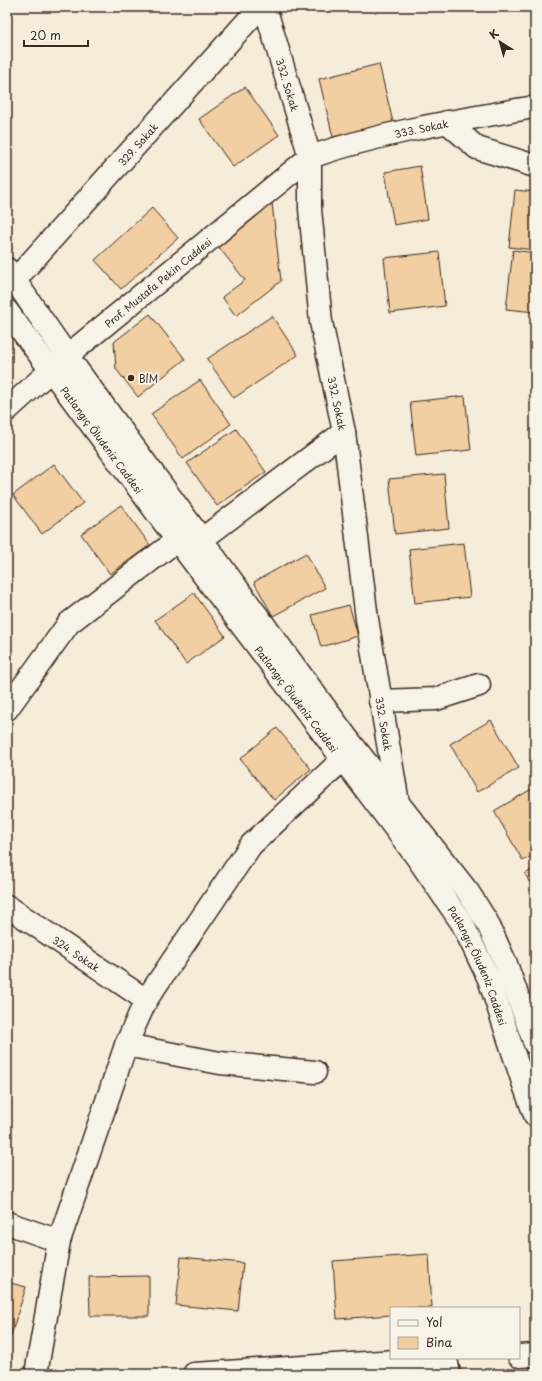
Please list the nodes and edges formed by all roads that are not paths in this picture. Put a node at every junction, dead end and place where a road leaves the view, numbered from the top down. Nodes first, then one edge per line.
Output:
1 (260, 7) edge
2 (265, 7) edge
3 (535, 106) edge
4 (447, 122) junction
5 (310, 157) junction
6 (535, 166) edge
7 (11, 274) edge
8 (8, 315) edge
9 (67, 356) junction
10 (50, 370) junction
11 (7, 410) edge
12 (344, 432) junction
13 (177, 540) junction
14 (201, 540) junction
15 (479, 685) dead end
16 (380, 701) junction
17 (7, 708) edge
18 (342, 760) junction
19 (398, 803) junction
20 (7, 906) edge
21 (146, 1000) junction
22 (535, 1044) edge
23 (126, 1045) junction
24 (315, 1072) dead end
25 (535, 1115) edge
26 (7, 1223) edge
27 (59, 1241) junction
28 (535, 1355) edge
29 (520, 1356) edge
30 (426, 1359) edge
31 (446, 1359) edge
32 (36, 1374) edge
33 (194, 1374) edge
34 (449, 1374) edge

1 - 7 street, 329. Sokak
2 - 5 street, 332. Sokak
3 - 4 street, 333. Sokak
4 - 5 street, 333. Sokak
4 - 6 street
5 - 9 street, Prof. Mustafa Pekin Caddesi
5 - 12 street, 332. Sokak
7 - 9 street, Patlangıç Öludeniz Caddesi
8 - 10 street, Patlangıç Öludeniz Caddesi
9 - 10 street, Prof. Mustafa Pekin Caddesi
9 - 14 street, Patlangıç Öludeniz Caddesi
10 - 11 street, Prof. Mustafa Pekin Caddesi
10 - 13 street, Patlangıç Öludeniz Caddesi
12 - 14 street
12 - 16 street, 332. Sokak
13 - 17 street
13 - 18 street, Patlangıç Öludeniz Caddesi
14 - 19 street, Patlangıç Öludeniz Caddesi
15 - 16 street
16 - 19 street, 332. Sokak
18 - 21 street
18 - 25 street, Patlangıç Öludeniz Caddesi
19 - 22 street, Patlangıç Öludeniz Caddesi
20 - 21 street, 324. Sokak
21 - 23 street
23 - 24 street
23 - 27 street
26 - 27 street
27 - 32 street
28 - 29 street
30 - 33 street
31 - 34 street

